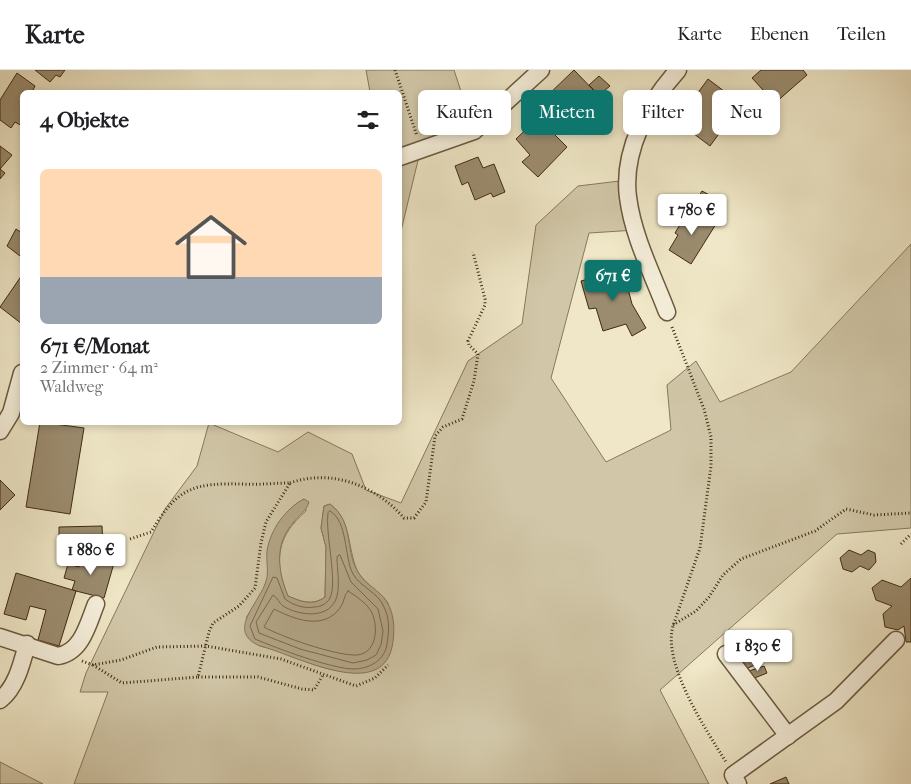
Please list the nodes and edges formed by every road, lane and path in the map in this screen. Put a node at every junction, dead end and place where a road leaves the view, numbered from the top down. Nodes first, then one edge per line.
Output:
1 (395, 70) edge
2 (541, 70) edge
3 (678, 70) edge
4 (402, 90) edge
5 (402, 91) edge
6 (421, 148) junction
7 (402, 156) edge
8 (473, 252) dead end
9 (666, 312) joint
10 (20, 380) edge
11 (0, 431) edge
12 (290, 483) junction
13 (911, 513) edge
14 (911, 534) edge
15 (130, 539) dead end
16 (902, 544) dead end
17 (96, 604) dead end
18 (673, 626) junction
19 (0, 636) edge
20 (896, 640) dead end
21 (27, 644) junction
22 (206, 646) junction
23 (726, 654) dead end
24 (65, 655) junction
25 (93, 665) junction
26 (388, 665) dead end
27 (323, 675) junction
28 (198, 676) junction
29 (0, 700) edge
30 (788, 736) junction
31 (736, 780) edge

1 - 4 path
2 - 6 street
3 - 9 street
5 - 6 path
6 - 7 street
8 - 12 path
9 - 18 path
10 - 11 street
12 - 15 path
12 - 22 path
13 - 18 path
14 - 16 path
17 - 24 street
18 - 31 path
19 - 21 street
20 - 30 street
21 - 24 street
21 - 29 street
22 - 25 path
22 - 27 path
22 - 28 path
23 - 30 street
24 - 25 path
25 - 28 path
26 - 27 path
27 - 28 path
30 - 31 street

